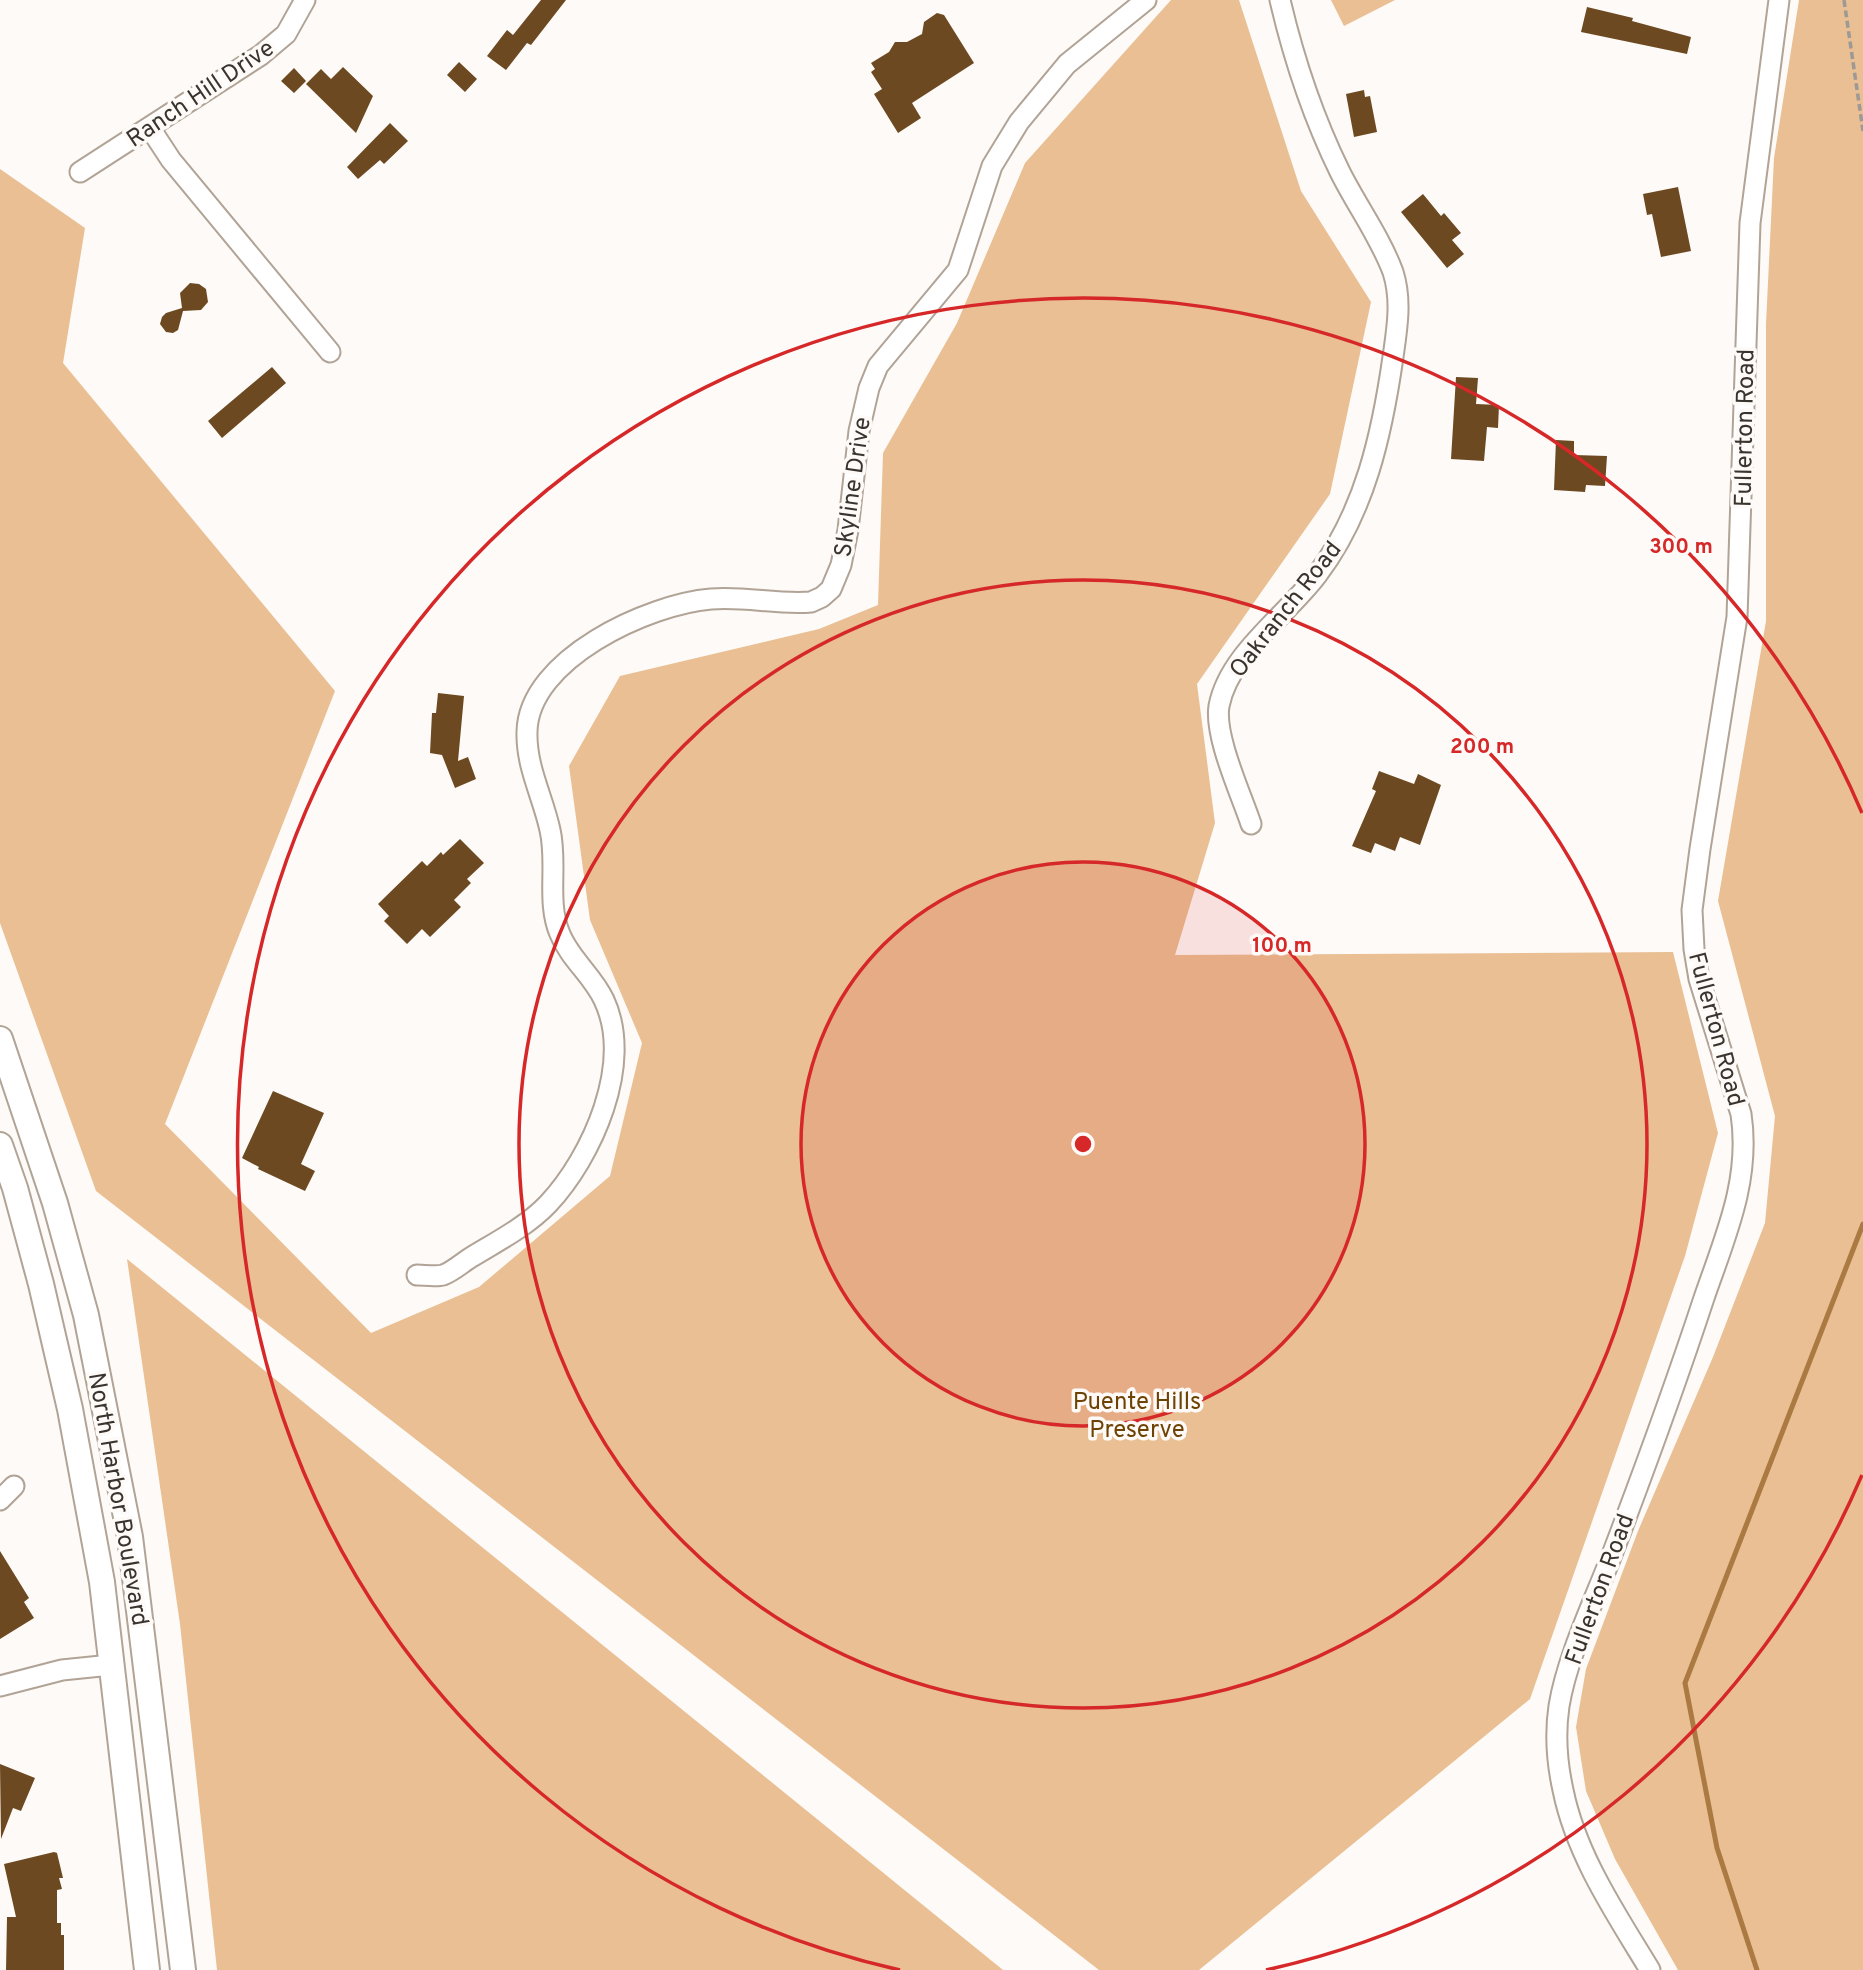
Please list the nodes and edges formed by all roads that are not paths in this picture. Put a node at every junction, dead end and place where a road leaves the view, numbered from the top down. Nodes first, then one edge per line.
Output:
1 (305, 0) edge
2 (1146, 0) edge
3 (1280, 0) edge
4 (1779, 0) edge
5 (150, 128) junction
6 (80, 172) dead end
7 (330, 352) dead end
8 (1251, 824) dead end
9 (0, 1039) edge
10 (0, 1145) edge
11 (416, 1275) dead end
12 (111, 1665) junction
13 (0, 1686) edge
14 (161, 1785) junction
15 (146, 1970) edge
16 (183, 1970) edge
17 (1650, 1970) edge

1 - 5 street, Ranch Hill Drive
2 - 11 street, Skyline Drive
3 - 8 street, Oakranch Road
4 - 17 street, Fullerton Road
5 - 6 street, Ranch Hill Drive
5 - 7 street
9 - 14 main road, North Harbor Boulevard
10 - 12 main road, North Harbor Boulevard
12 - 13 street
12 - 14 main road
12 - 15 main road, North Harbor Boulevard
14 - 16 main road, North Harbor Boulevard

